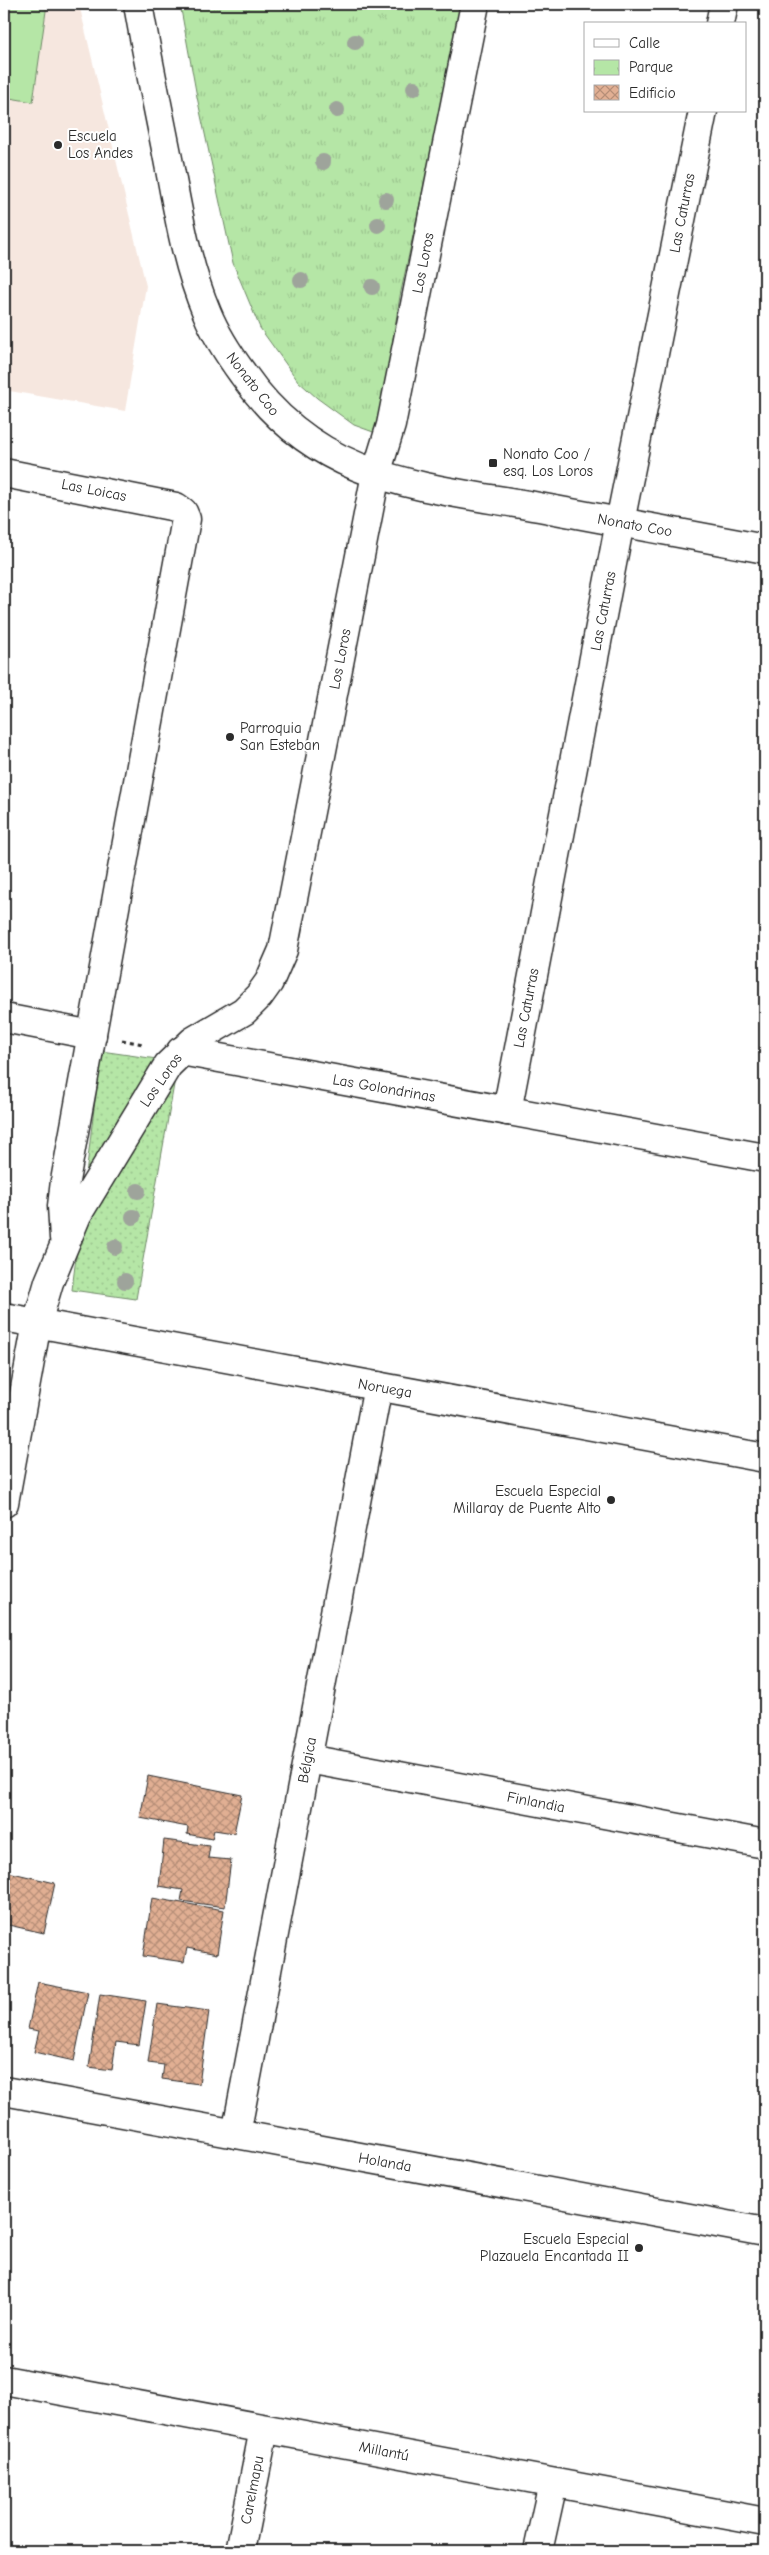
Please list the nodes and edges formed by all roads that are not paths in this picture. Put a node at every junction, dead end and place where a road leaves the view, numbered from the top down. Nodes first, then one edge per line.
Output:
1 (138, 4) edge
2 (475, 4) edge
3 (724, 4) edge
4 (720, 22) edge
5 (703, 112) edge
6 (4, 473) edge
7 (376, 474) junction
8 (183, 512) joint
9 (620, 522) junction
10 (765, 549) edge
11 (4, 1018) edge
12 (92, 1035) junction
13 (181, 1051) junction
14 (506, 1111) junction
15 (765, 1158) edge
16 (64, 1242) junction
17 (4, 1317) edge
18 (37, 1323) junction
19 (378, 1386) junction
20 (765, 1458) edge
21 (4, 1503) edge
22 (308, 1759) junction
23 (765, 1844) edge
24 (4, 2091) edge
25 (236, 2134) junction
26 (765, 2232) edge
27 (4, 2380) edge
28 (264, 2429) junction
29 (552, 2483) junction
30 (765, 2522) edge
31 (240, 2551) edge
32 (538, 2551) edge

1 - 7 street, Nonato Coo
2 - 7 street, Los Loros
3 - 4 street
5 - 9 street, Las Caturras
6 - 8 street, Las Loicas
7 - 9 street, Nonato Coo
7 - 13 street, Los Loros
8 - 12 street, Los Loros
9 - 10 street, Nonato Coo
9 - 14 street, Las Caturras
11 - 12 street
12 - 16 street, Los Loros
13 - 14 street, Las Golondrinas
13 - 16 street, Los Loros
14 - 15 street, Las Golondrinas
16 - 18 street, Los Loros
17 - 18 street, Noruega
18 - 19 street, Noruega
18 - 21 street, Los Loros
19 - 20 street, Noruega
19 - 22 street, Bélgica
22 - 23 street, Finlandia
22 - 25 street, Bélgica
24 - 25 street, Holanda
25 - 26 street, Holanda
27 - 28 street, Millantú
28 - 29 street, Millantú
28 - 31 street, Carelmapu
29 - 30 street, Millantú
29 - 32 street

